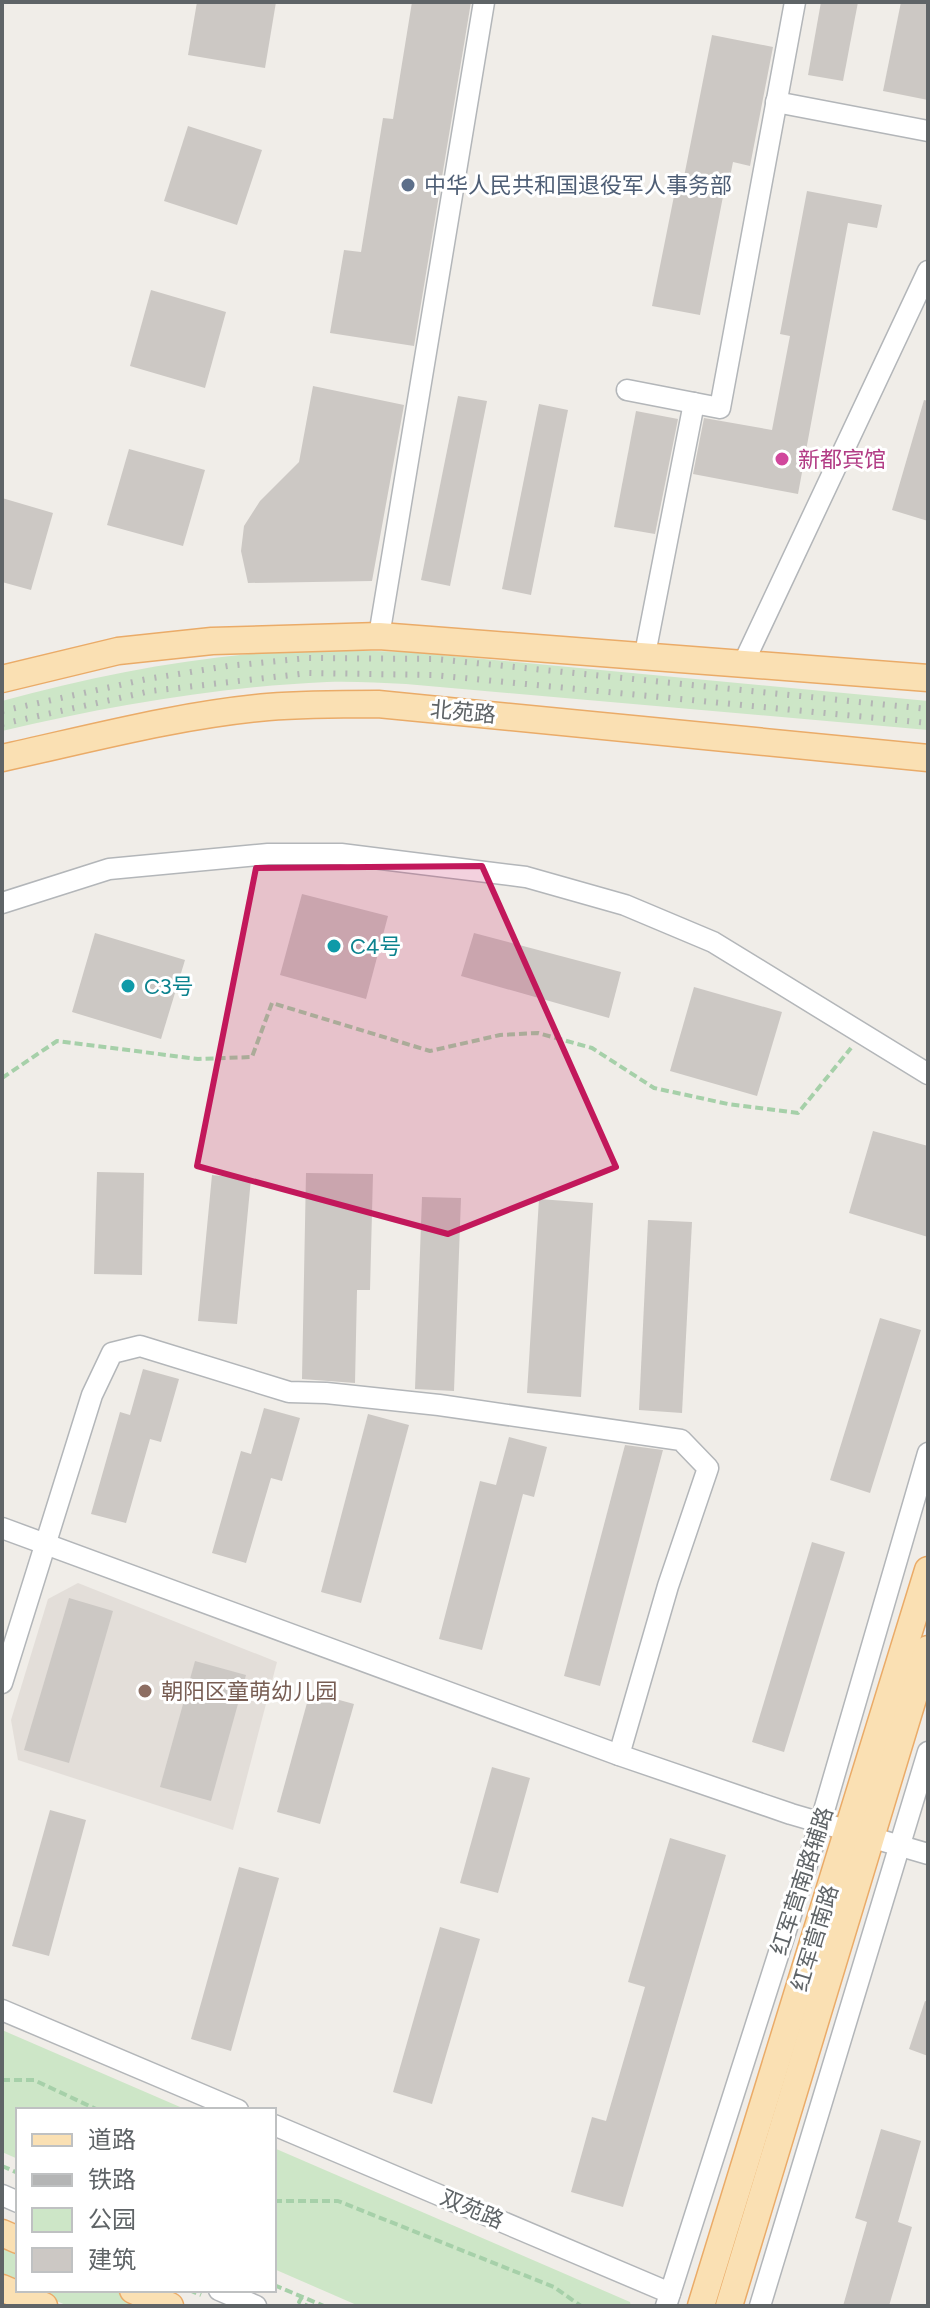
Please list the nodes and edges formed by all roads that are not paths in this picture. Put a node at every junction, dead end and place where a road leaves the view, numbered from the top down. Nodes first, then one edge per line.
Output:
1 (484, 2) edge
2 (795, 2) edge
3 (776, 102) junction
4 (928, 131) edge
5 (928, 271) edge
6 (627, 390) dead end
7 (694, 403) junction
8 (379, 636) junction
9 (645, 654) junction
10 (743, 664) junction
11 (928, 678) edge
12 (2, 679) edge
13 (2, 758) edge
14 (928, 758) edge
15 (2, 903) edge
16 (928, 1074) edge
17 (928, 1453) edge
18 (2, 1528) edge
19 (45, 1543) junction
20 (928, 1570) edge
21 (928, 1649) edge
22 (2, 1683) edge
23 (928, 1752) edge
24 (619, 1755) junction
25 (821, 1821) junction
26 (860, 1833) junction
27 (900, 1845) junction
28 (928, 1854) edge
29 (2, 2010) edge
30 (233, 2108) edge
31 (276, 2126) edge
32 (2, 2288) edge
33 (138, 2292) edge
34 (224, 2292) edge
35 (668, 2300) edge
36 (44, 2306) edge
37 (170, 2306) edge
38 (256, 2306) edge
39 (701, 2306) edge
40 (729, 2306) edge
41 (760, 2306) edge

1 - 8 street
2 - 3 street
3 - 4 street
3 - 7 street
5 - 10 street
6 - 7 street
7 - 9 street
8 - 9 main road
8 - 12 main road
9 - 10 main road
10 - 11 main road
13 - 14 main road, 北苑路
15 - 16 street
17 - 25 street, 红军营南路辅路
18 - 19 street
19 - 22 street
19 - 24 street
19 - 24 street
20 - 26 main road, 红军营南路
21 - 26 main road, 红军营南路
23 - 27 street
24 - 25 street
25 - 26 street
25 - 35 street, 红军营南路辅路
26 - 27 street
26 - 39 main road, 红军营南路
26 - 40 main road, 红军营南路
27 - 28 street
27 - 41 street
29 - 30 street
31 - 35 street, 双苑路
32 - 36 main road
33 - 37 main road
34 - 38 street

